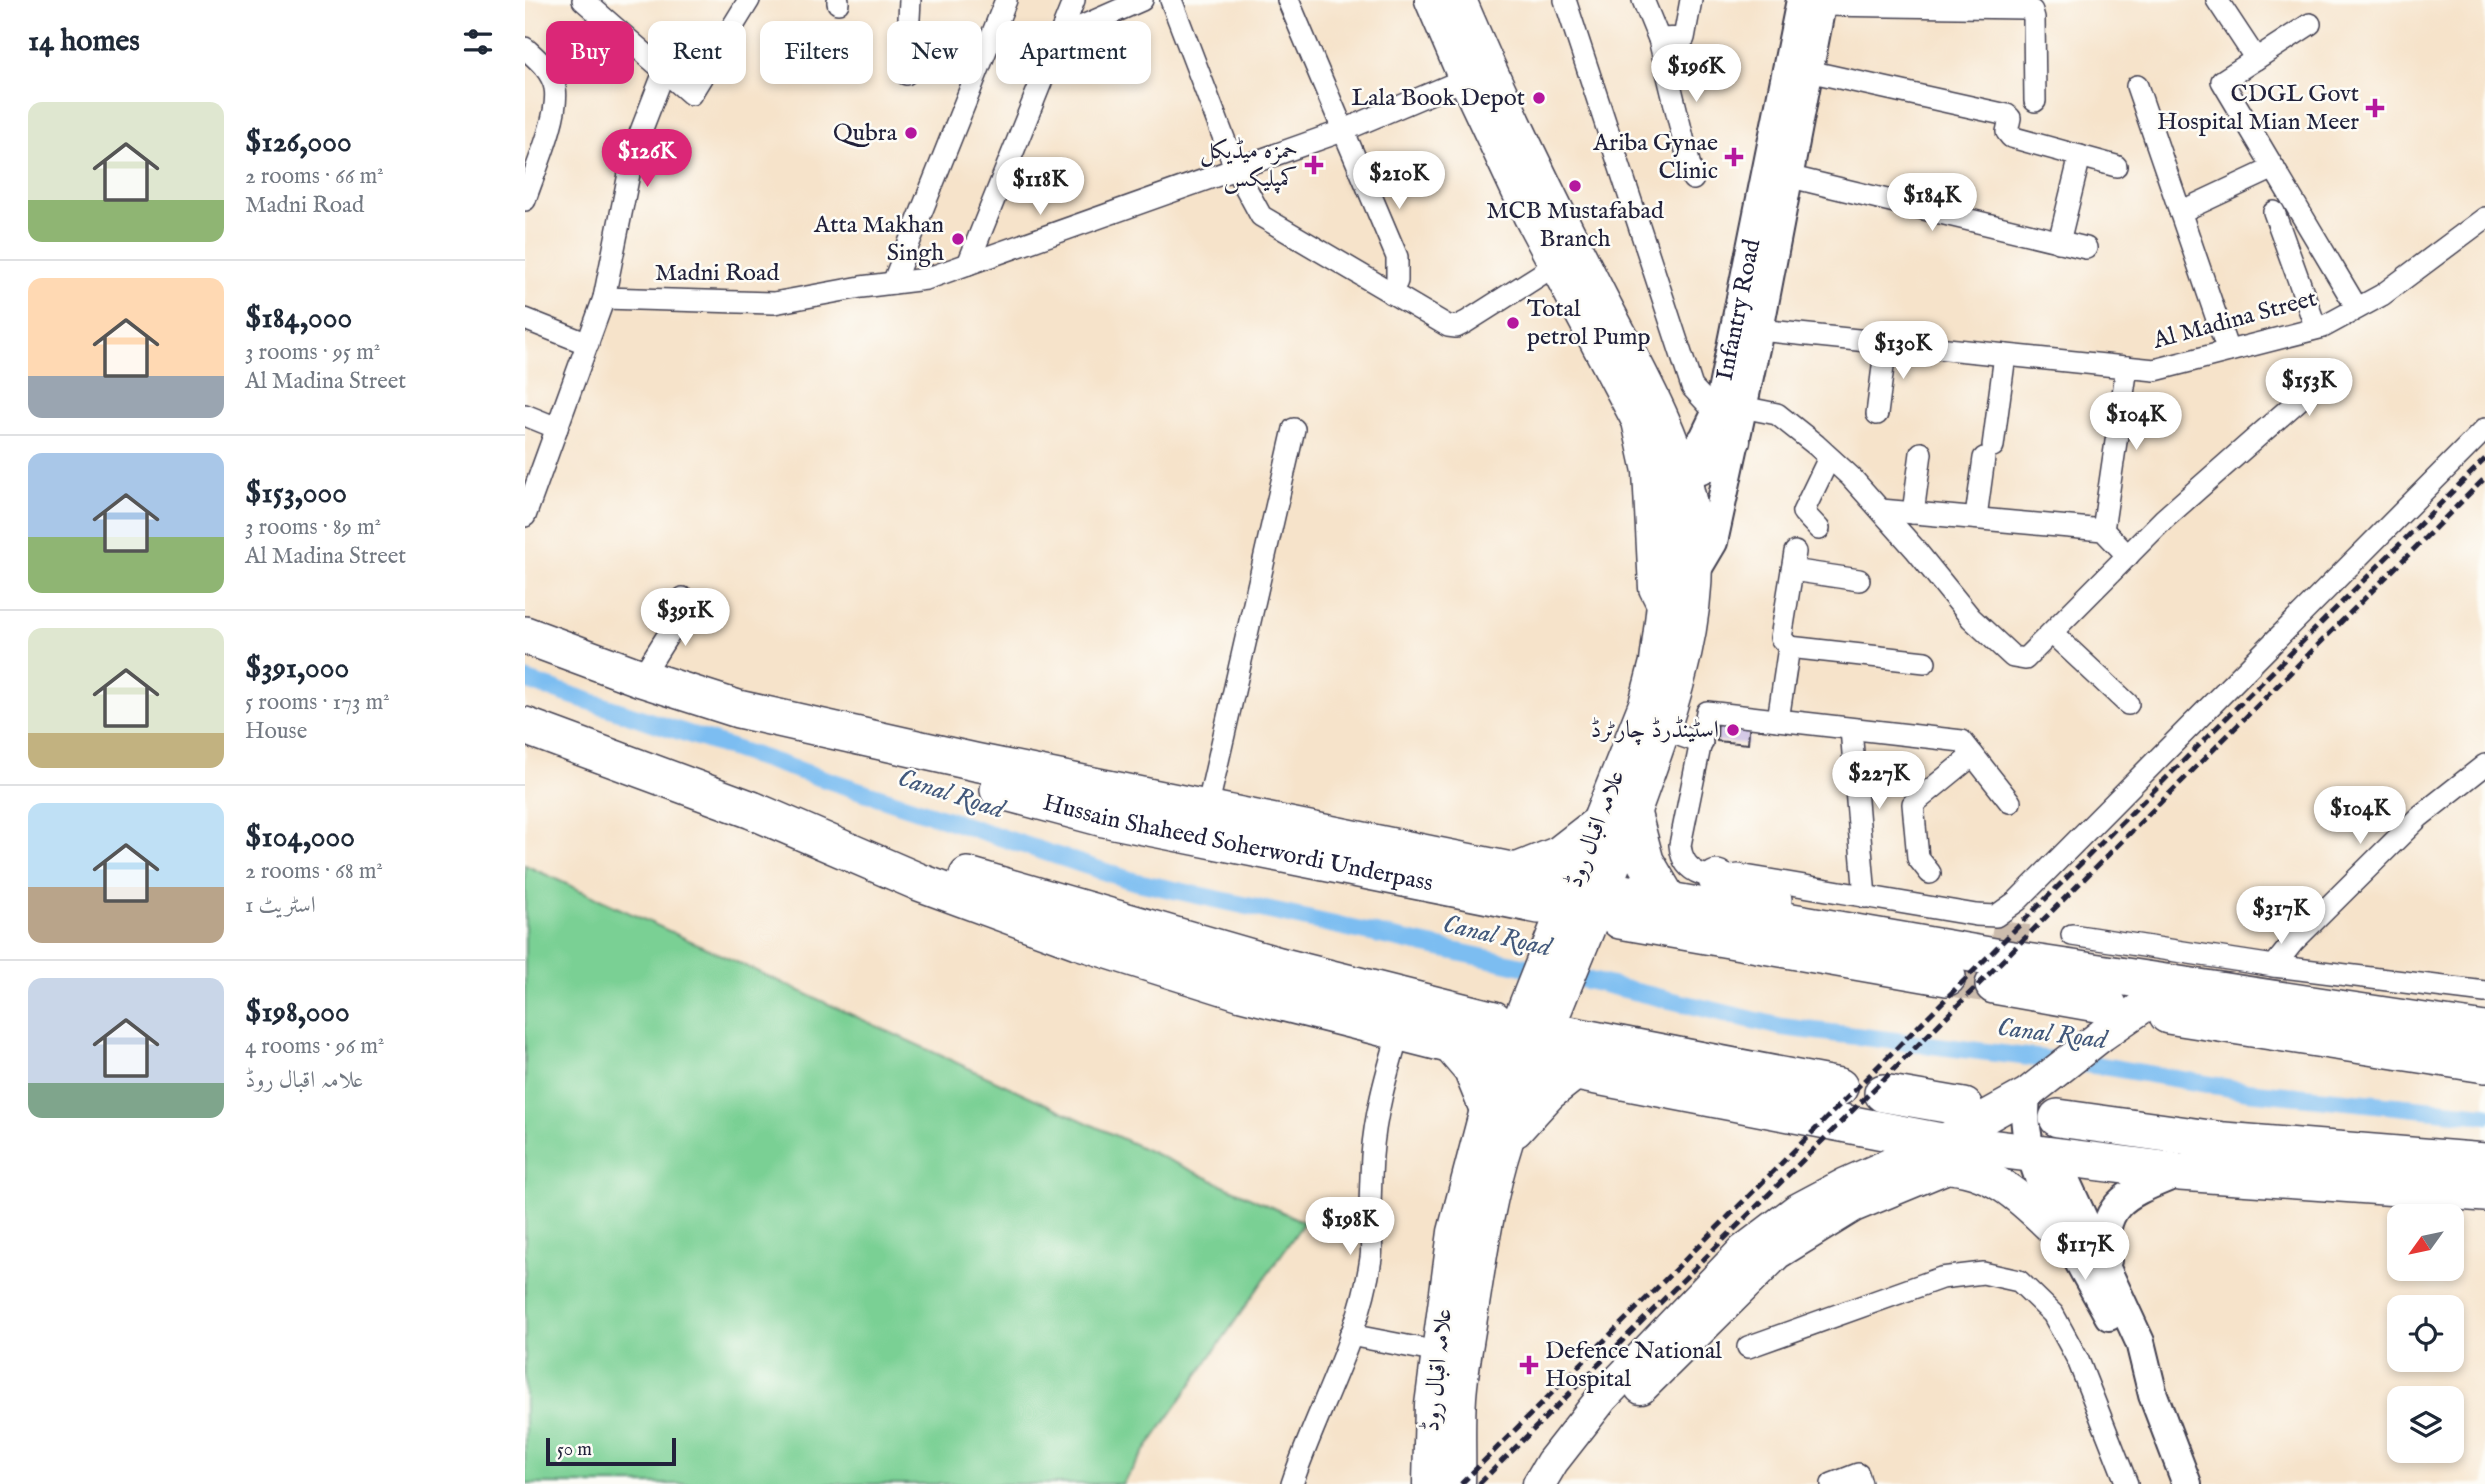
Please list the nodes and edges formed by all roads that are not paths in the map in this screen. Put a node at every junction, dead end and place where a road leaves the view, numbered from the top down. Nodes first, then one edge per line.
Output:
1 (583, 0) edge
2 (749, 0) edge
3 (910, 0) edge
4 (1074, 0) edge
5 (1142, 0) edge
6 (1171, 0) edge
7 (1288, 0) edge
8 (1431, 0) edge
9 (1460, 0) edge
10 (1565, 0) edge
11 (1643, 0) edge
12 (1691, 0) edge
13 (2217, 0) edge
14 (1815, 2) edge
15 (1004, 3) edge
16 (736, 21) edge
17 (909, 21) edge
18 (1066, 21) edge
19 (1094, 21) edge
20 (2310, 24) dead end
21 (1659, 39) junction
22 (525, 48) edge
23 (648, 58) edge
24 (2256, 59) junction
25 (1808, 71) junction
26 (1465, 79) junction
27 (659, 84) edge
28 (679, 84) edge
29 (697, 84) edge
30 (1041, 84) edge
31 (2137, 86) dead end
32 (2035, 102) dead end
33 (1342, 131) junction
34 (1784, 135) junction
35 (2080, 156) junction
36 (2116, 166) dead end
37 (2274, 168) junction
38 (1236, 170) junction
39 (1787, 176) junction
40 (1693, 179) dead end
41 (525, 200) edge
42 (1541, 210) junction
43 (2180, 212) junction
44 (2274, 212) dead end
45 (2485, 218) edge
46 (2059, 242) junction
47 (2086, 248) dead end
48 (968, 264) junction
49 (1554, 266) junction
50 (893, 283) junction
51 (1391, 293) junction
52 (604, 298) junction
53 (2357, 308) junction
54 (525, 319) edge
55 (2316, 328) junction
56 (1759, 330) junction
57 (1886, 343) junction
58 (588, 344) junction
59 (2228, 351) junction
60 (2005, 355) junction
61 (2127, 368) junction
62 (2333, 370) dead end
63 (1730, 410) junction
64 (1877, 414) dead end
65 (525, 415) edge
66 (557, 428) junction
67 (1294, 429) dead end
68 (2485, 429) edge
69 (1734, 441) junction
70 (1646, 452) junction
71 (1921, 453) dead end
72 (1829, 458) junction
73 (1681, 466) junction
74 (1881, 510) junction
75 (1913, 513) junction
76 (525, 516) edge
77 (1976, 517) junction
78 (1819, 529) dead end
79 (2103, 530) junction
80 (2128, 556) junction
81 (1697, 569) junction
82 (1859, 580) dead end
83 (683, 598) dead end
84 (1663, 604) junction
85 (2052, 633) junction
86 (525, 635) edge
87 (1789, 647) junction
88 (1925, 662) dead end
89 (641, 678) junction
90 (2128, 704) dead end
91 (738, 709) junction
92 (1778, 720) junction
93 (525, 726) edge
94 (1851, 729) junction
95 (1664, 730) junction
96 (1702, 743) junction
97 (1973, 755) junction
98 (2485, 765) edge
99 (2010, 802) dead end
100 (1207, 809) junction
101 (752, 810) junction
102 (1633, 816) junction
103 (1595, 827) junction
104 (1516, 872) junction
105 (1930, 873) dead end
106 (1717, 879) junction
107 (1865, 897) junction
108 (1600, 898) junction
109 (1669, 902) junction
110 (1539, 905) dead end
111 (2072, 935) dead end
112 (1991, 937) tunnel mouth
113 (2031, 944) tunnel mouth
114 (2274, 966) junction
115 (1947, 977) tunnel mouth
116 (1994, 985) tunnel mouth
117 (2485, 992) edge
118 (2171, 1000) junction
119 (1509, 1015) junction
120 (2485, 1018) edge
121 (2106, 1020) junction
122 (1562, 1024) junction
123 (1399, 1031) junction
124 (2485, 1031) edge
125 (1447, 1044) junction
126 (1520, 1060) junction
127 (2485, 1064) edge
128 (1579, 1072) junction
129 (1839, 1087) dead end
130 (2028, 1092) junction
131 (1883, 1093) dead end
132 (1964, 1107) dead end
133 (1486, 1110) junction
134 (2058, 1118) dead end
135 (1507, 1141) junction
136 (1942, 1154) junction
137 (2042, 1154) junction
138 (2485, 1162) edge
139 (2180, 1172) junction
140 (2485, 1193) edge
141 (2071, 1246) junction
142 (2109, 1275) junction
143 (1350, 1335) junction
144 (1748, 1347) dead end
145 (1438, 1352) junction
146 (2153, 1395) junction
147 (1292, 1484) edge
148 (1429, 1484) edge
149 (1459, 1484) edge
150 (1539, 1484) edge
151 (1565, 1484) edge
152 (1832, 1484) edge
153 (1861, 1484) edge
154 (2127, 1484) edge
155 (2187, 1484) edge

1 - 23 street
2 - 16 street
3 - 17 street
4 - 18 street
5 - 19 street
6 - 38 street
7 - 33 street
8 - 26 main road, علامہ اقبال روڈ
9 - 42 main road, علامہ اقبال روڈ
10 - 63 street
11 - 21 street
12 - 21 street
13 - 24 street
14 - 25 main road, Infantry Road
14 - 32 street
14 - 34 main road, Infantry Road
15 - 50 street
20 - 24 street
21 - 40 street
22 - 41 street
24 - 37 street
25 - 34 main road, Infantry Road
25 - 35 street
26 - 33 street, Madni Road
26 - 42 main road, علامہ اقبال روڈ
27 - 52 street
28 - 29 street
30 - 48 street
31 - 43 street
33 - 38 street, Madni Road
33 - 51 street
34 - 39 main road, Infantry Road
34 - 63 main road, Infantry Road
35 - 36 street
35 - 46 street
37 - 43 street
37 - 53 street
38 - 48 street, Madni Road
38 - 51 street
39 - 46 street
39 - 56 main road, Infantry Road
42 - 49 main road, علامہ اقبال روڈ
42 - 73 main road, علامہ اقبال روڈ
43 - 59 street
44 - 55 street
45 - 53 street, Al Madina Street
46 - 47 street
48 - 50 street, Madni Road
49 - 51 street
49 - 70 main road, علامہ اقبال روڈ
50 - 52 street, Madni Road
52 - 58 street
53 - 55 street, Al Madina Street
54 - 58 street
55 - 59 street, Al Madina Street
56 - 57 street, Al Madina Street
56 - 63 main road, Infantry Road
57 - 60 street, Al Madina Street
57 - 64 street
58 - 66 street
59 - 61 street, Al Madina Street
60 - 61 street, Al Madina Street
60 - 77 street
61 - 79 street
62 - 80 street
63 - 69 main road, Infantry Road
63 - 72 street
63 - 73 main road, Infantry Road
65 - 66 street
66 - 76 street
67 - 100 street
68 - 107 street
69 - 73 main road
69 - 81 main road, Infantry Road
70 - 73 main road
70 - 84 main road, علامہ اقبال روڈ
71 - 75 street
72 - 74 street
72 - 78 street
73 - 81 main road, علامہ اقبال روڈ
73 - 84 main road, Infantry Road
74 - 75 street
74 - 85 street
75 - 77 street
77 - 79 street
79 - 80 street
80 - 85 street
81 - 95 main road, علامہ اقبال روڈ
82 - 87 street
83 - 89 street
84 - 103 main road, علامہ اقبال روڈ
85 - 90 street
86 - 89 highway
87 - 88 street
87 - 92 street
89 - 91 highway
91 - 100 highway
91 - 110 highway, Hussain Shaheed Soherwordi Underpass
92 - 94 street
92 - 96 street
93 - 101 highway
94 - 97 street
94 - 107 street
95 - 96 street
95 - 102 main road, علامہ اقبال روڈ
96 - 106 street
97 - 99 street
97 - 105 street
98 - 114 street
100 - 104 highway
101 - 119 highway
101 - 123 highway
102 - 108 main road, علامہ اقبال روڈ
102 - 109 highway
103 - 104 highway
103 - 108 main road, علامہ اقبال روڈ
104 - 108 highway
106 - 107 street
106 - 112 highway
108 - 109 highway
108 - 115 highway
108 - 119 main road, علامہ اقبال روڈ
108 - 122 main road, علامہ اقبال روڈ
109 - 118 highway
111 - 114 street
113 - 120 highway
114 - 117 street
116 - 121 highway
118 - 121 main road
118 - 124 highway
118 - 127 highway
119 - 126 main road, علامہ اقبال روڈ
121 - 130 main road
122 - 126 main road, علامہ اقبال روڈ
122 - 129 highway
123 - 125 highway
123 - 143 street
125 - 126 highway
125 - 133 main road
126 - 128 highway
126 - 133 main road, علامہ اقبال روڈ
126 - 135 main road, علامہ اقبال روڈ
128 - 135 main road
128 - 136 highway
130 - 136 main road
130 - 137 main road
131 - 132 highway
133 - 145 main road, علامہ اقبال روڈ
134 - 138 highway
135 - 149 main road, علامہ اقبال روڈ
136 - 137 highway
136 - 141 main road
136 - 150 main road
136 - 151 main road
137 - 139 highway
137 - 141 main road
137 - 142 main road
139 - 140 highway
139 - 142 main road
141 - 146 main road
142 - 146 main road
143 - 145 street
143 - 147 street
144 - 154 street
145 - 148 main road, علامہ اقبال روڈ
146 - 155 main road
152 - 153 street

